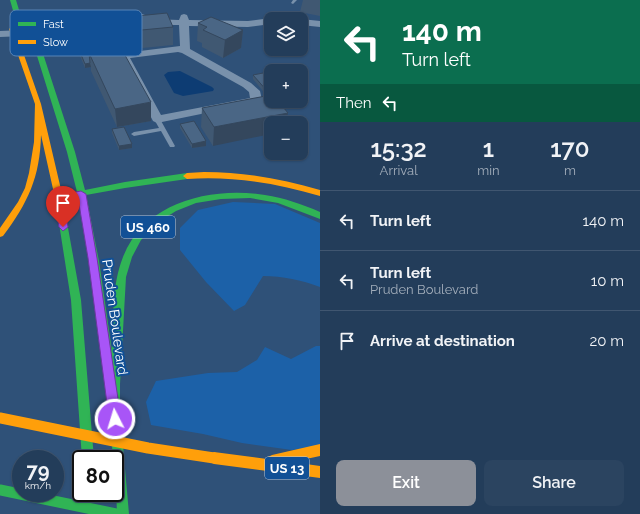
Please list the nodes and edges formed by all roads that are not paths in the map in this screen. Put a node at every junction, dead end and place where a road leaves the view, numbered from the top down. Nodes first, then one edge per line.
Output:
1 (13, 0) edge
2 (16, 10) edge
3 (180, 20) junction
4 (264, 21) edge
5 (142, 22) edge
6 (308, 23) edge
7 (320, 24) edge
8 (10, 32) edge
9 (0, 34) edge
10 (182, 50) junction
11 (142, 54) edge
12 (21, 56) edge
13 (41, 56) edge
14 (121, 56) edge
15 (38, 104) junction
16 (160, 124) junction
17 (134, 134) dead end
18 (172, 146) dead end
19 (320, 193) edge
20 (81, 194) junction
21 (59, 198) junction
22 (320, 216) edge
23 (0, 234) edge
24 (114, 403) junction
25 (0, 418) edge
26 (87, 450) edge
27 (320, 450) edge
28 (255, 464) junction
29 (320, 472) edge
30 (0, 490) edge
31 (90, 502) edge
32 (91, 514) edge
33 (116, 514) edge
34 (123, 514) edge

1 - 2 main road
3 - 4 street
3 - 5 street
3 - 10 street
6 - 7 street
8 - 9 street
10 - 11 street
10 - 16 street
12 - 15 main road
13 - 20 main road, Pruden Boulevard
14 - 16 street
15 - 21 main road
15 - 23 main road
16 - 17 lane
16 - 18 lane
19 - 20 main road
20 - 21 main road
20 - 24 main road, Pruden Boulevard
21 - 26 main road
22 - 24 main road, US 460
24 - 34 main road, Pruden Boulevard / US 460
25 - 28 main road, US 13, bridge
27 - 28 main road
28 - 29 main road, US 13
30 - 33 main road, bridge
31 - 32 main road

